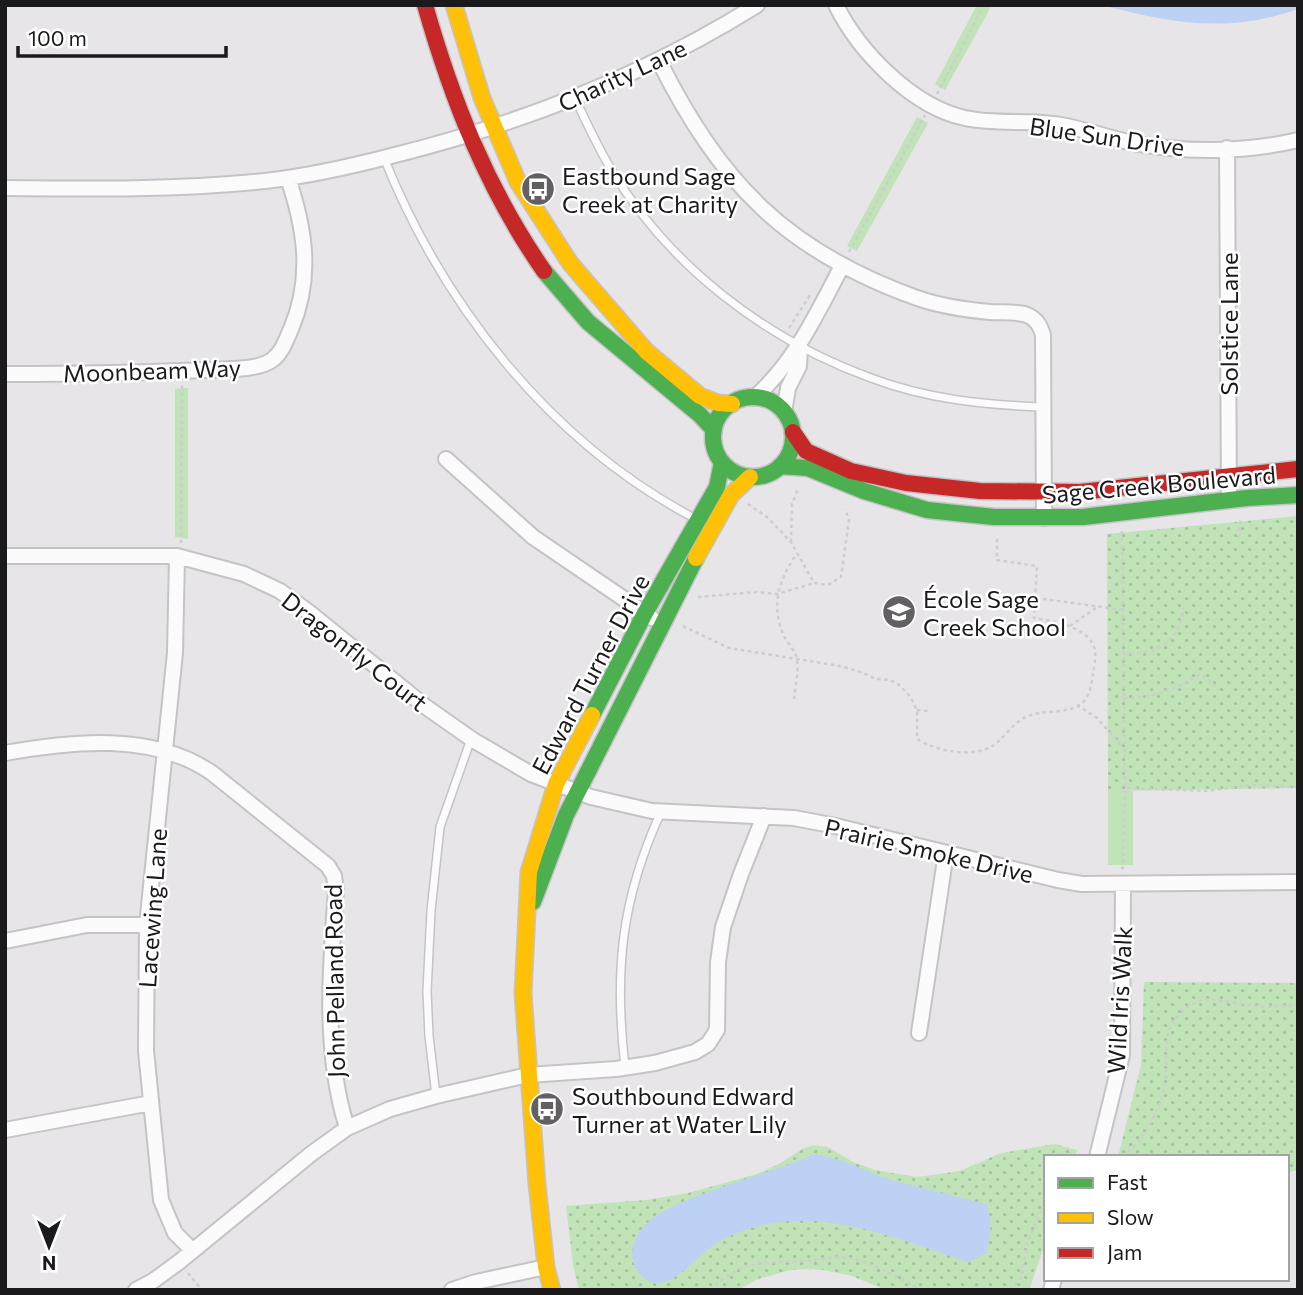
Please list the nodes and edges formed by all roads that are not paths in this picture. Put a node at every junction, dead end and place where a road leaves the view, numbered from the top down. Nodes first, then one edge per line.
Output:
1 (425, 5) edge
2 (454, 5) edge
3 (757, 5) edge
4 (836, 5) edge
5 (659, 61) junction
6 (575, 98) junction
7 (482, 131) junction
8 (1298, 140) edge
9 (1227, 148) junction
10 (384, 158) junction
11 (288, 178) junction
12 (5, 188) edge
13 (842, 266) junction
14 (800, 346) junction
15 (5, 374) edge
16 (754, 398) junction
17 (732, 404) junction
18 (1044, 407) junction
19 (784, 412) junction
20 (714, 430) junction
21 (793, 432) junction
22 (446, 459) dead end
23 (722, 462) junction
24 (780, 466) junction
25 (1298, 469) edge
26 (1229, 474) junction
27 (750, 477) junction
28 (1044, 493) junction
29 (1298, 495) edge
30 (1229, 500) junction
31 (1044, 518) junction
32 (706, 524) junction
33 (5, 556) edge
34 (177, 556) junction
35 (649, 616) junction
36 (471, 739) junction
37 (166, 751) junction
38 (5, 753) edge
39 (566, 788) junction
40 (661, 812) junction
41 (765, 816) junction
42 (946, 853) junction
43 (1298, 881) edge
44 (1118, 884) junction
45 (527, 917) junction
46 (147, 925) junction
47 (5, 942) edge
48 (919, 1033) dead end
49 (625, 1068) junction
50 (528, 1074) junction
51 (436, 1096) junction
52 (151, 1103) junction
53 (347, 1128) junction
54 (5, 1130) edge
55 (1097, 1155) edge
56 (192, 1250) junction
57 (546, 1267) junction
58 (136, 1290) edge
59 (452, 1290) edge
60 (552, 1290) edge

1 - 7 street
2 - 7 street
3 - 5 street, Charity Lane
4 - 9 street, Blue Sun Drive
5 - 6 street, Charity Lane
5 - 13 street
6 - 7 street, Charity Lane
6 - 14 lane
7 - 10 street, Charity Lane
7 - 17 street
7 - 20 street
8 - 9 street, Blue Sun Drive
9 - 26 street, Solstice Lane
10 - 11 street, Charity Lane
10 - 32 lane
11 - 12 street, Charity Lane
11 - 15 street, Moonbeam Way
13 - 14 street
13 - 18 street
14 - 16 street
14 - 18 lane
14 - 19 street
16 - 17 street
16 - 19 street
17 - 20 street
18 - 28 street
19 - 21 street
20 - 23 street
21 - 24 street
21 - 28 street, Sage Creek Boulevard
22 - 35 street
23 - 27 street
23 - 32 street, Edward Turner Drive
24 - 27 street
24 - 31 street, Sage Creek Boulevard
25 - 26 street, Sage Creek Boulevard
26 - 28 street, Sage Creek Boulevard
26 - 30 street, Solstice Lane
27 - 32 street, Edward Turner Drive
28 - 31 street
29 - 30 street, Sage Creek Boulevard
30 - 31 street, Sage Creek Boulevard
32 - 35 street, Edward Turner Drive
32 - 39 street, Edward Turner Drive
33 - 34 street, Dragonfly Court
34 - 36 street, Dragonfly Court
34 - 37 street, Lacewing Lane
35 - 39 street, Edward Turner Drive
36 - 39 street, Dragonfly Court
36 - 51 lane
37 - 38 street
37 - 46 street, Lacewing Lane
37 - 53 street, John Pelland Road
39 - 40 street, Prairie Smoke Drive
39 - 45 street, Edward Turner Drive
39 - 45 street, Edward Turner Drive
40 - 41 street, Prairie Smoke Drive
40 - 49 lane
41 - 42 street, Prairie Smoke Drive
41 - 49 street
42 - 44 street, Prairie Smoke Drive
42 - 48 street
43 - 44 street, Prairie Smoke Drive
44 - 55 street, Wild Iris Walk
45 - 50 street, Edward Turner Drive
46 - 47 street
46 - 52 street, Lacewing Lane
49 - 50 street
50 - 51 street
50 - 57 street, Edward Turner Drive
51 - 53 street
52 - 54 street
52 - 56 street, Lacewing Lane
53 - 56 street
56 - 58 street
57 - 59 street
57 - 60 street, Edward Turner Drive

